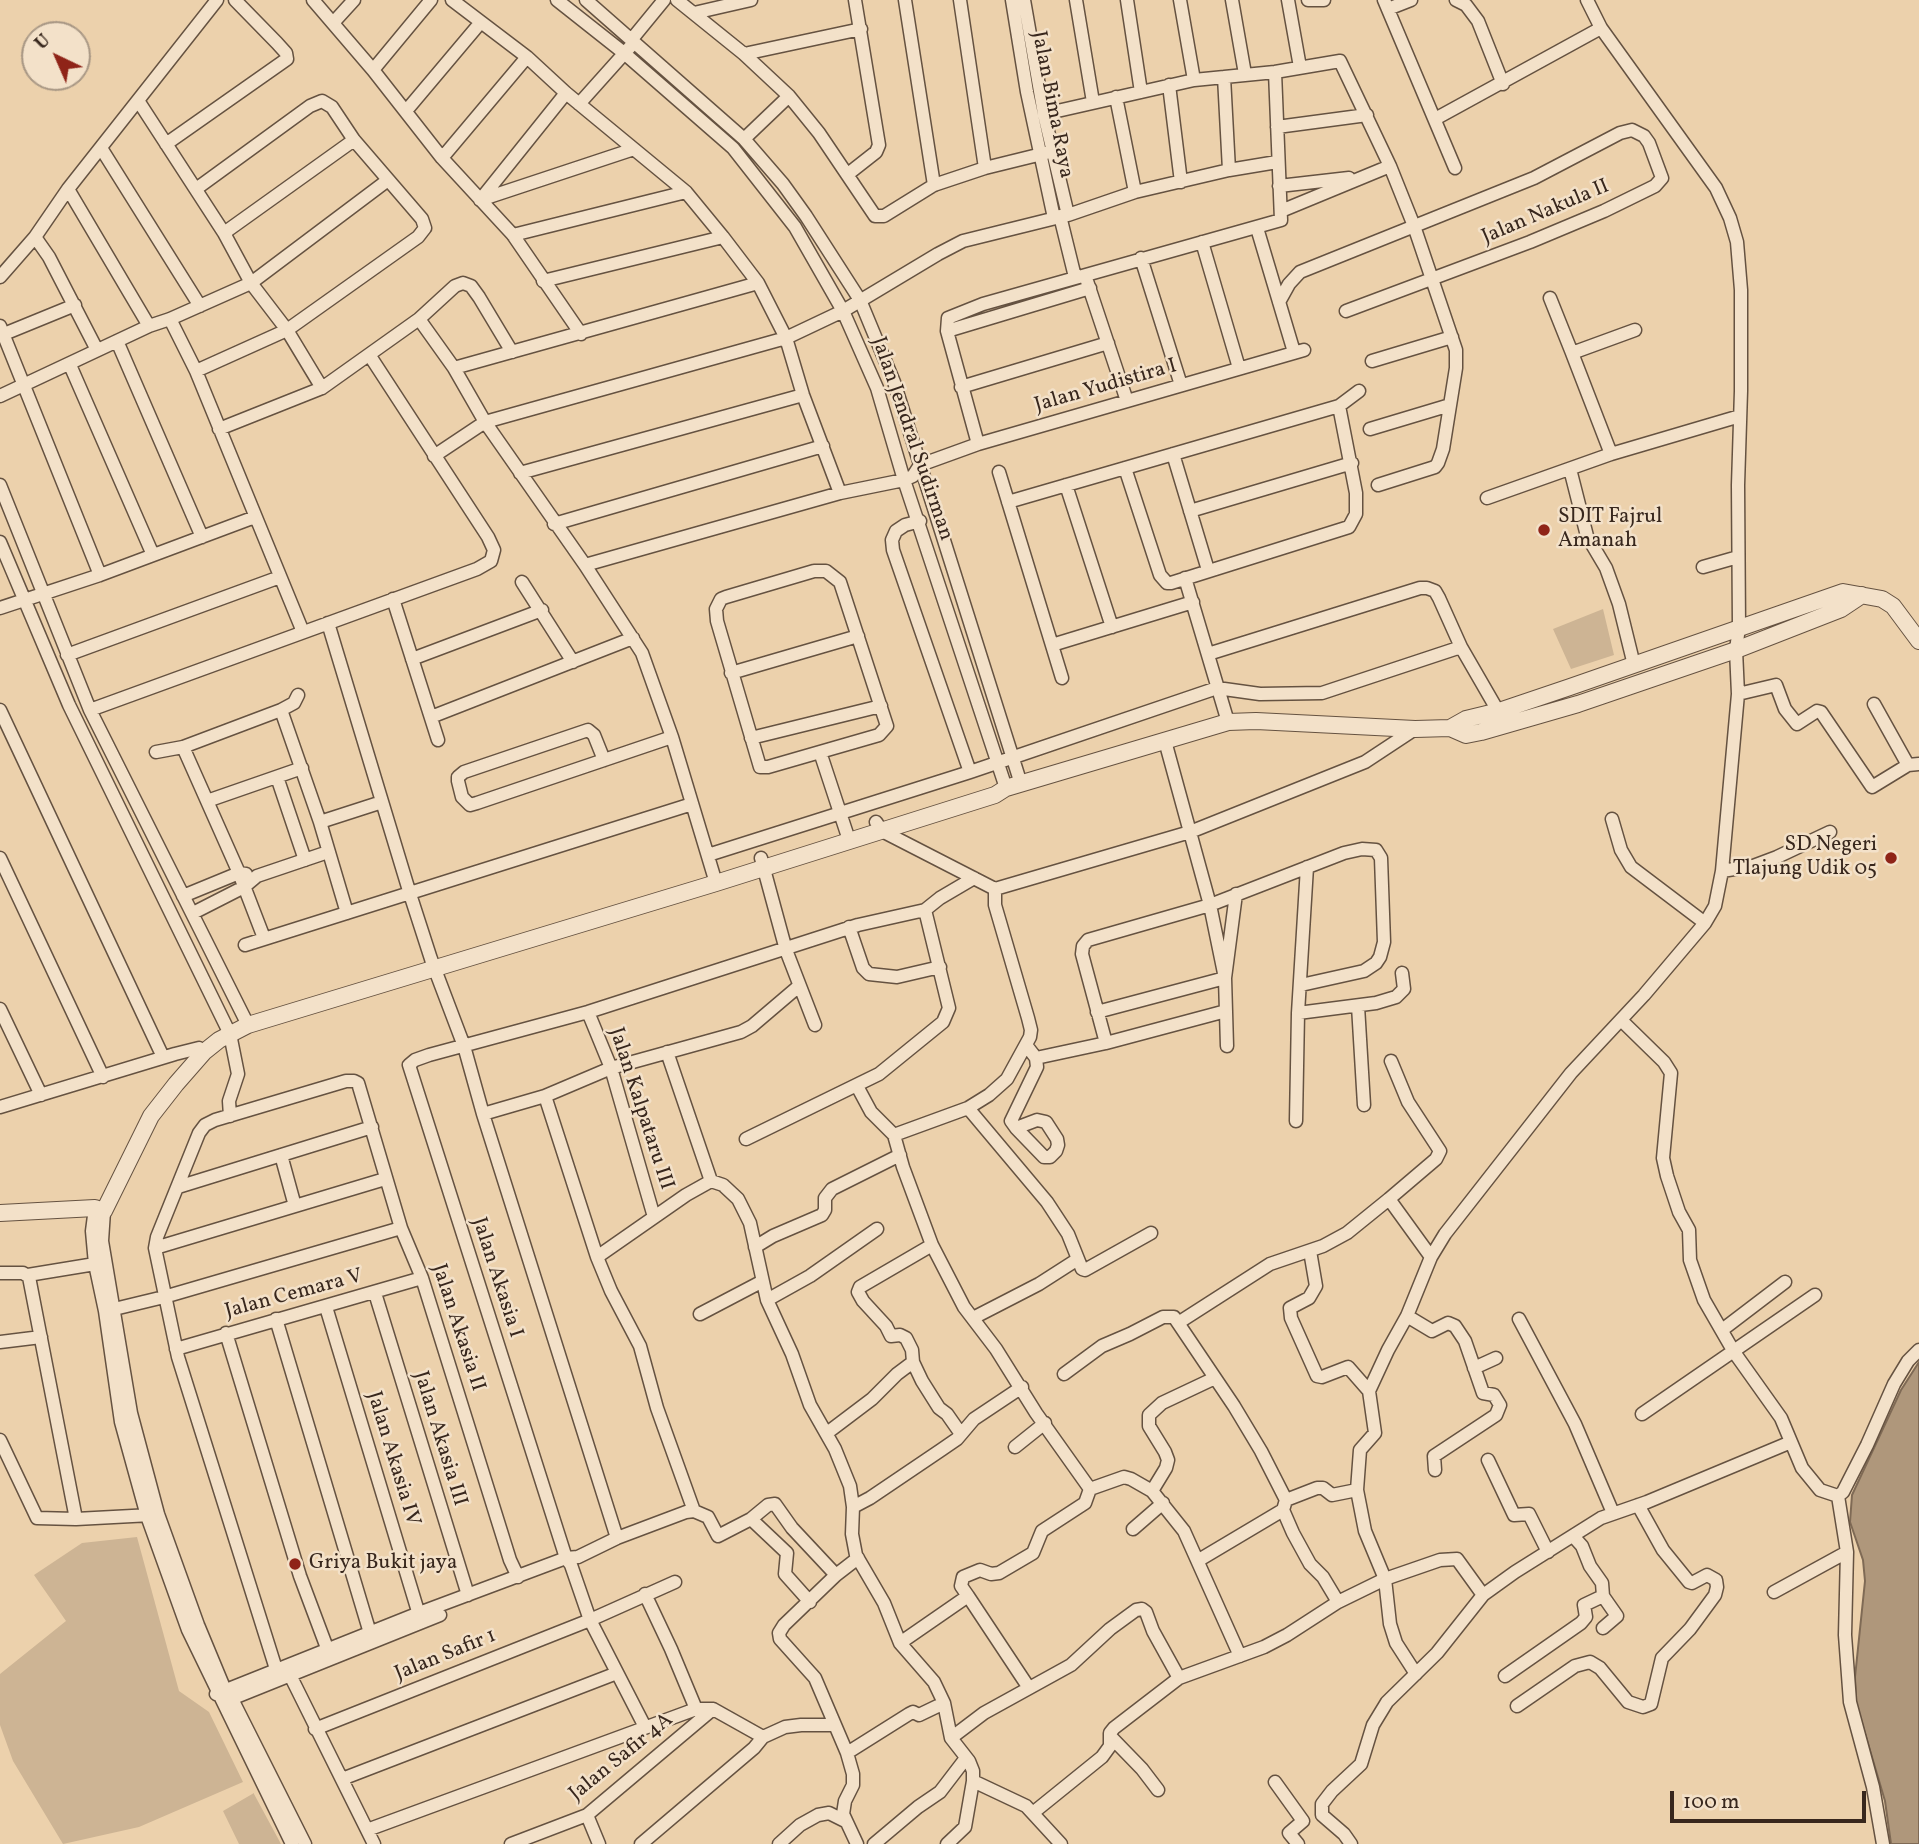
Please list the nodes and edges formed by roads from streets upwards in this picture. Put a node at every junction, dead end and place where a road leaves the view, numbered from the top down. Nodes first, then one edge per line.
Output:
1 (217, 0) edge
2 (235, 0) edge
3 (313, 0) edge
4 (354, 0) edge
5 (431, 0) edge
6 (452, 0) edge
7 (557, 0) edge
8 (586, 0) edge
9 (664, 0) edge
10 (677, 0) edge
11 (751, 0) edge
12 (855, 0) edge
13 (905, 0) edge
14 (960, 0) edge
15 (1012, 0) edge
16 (1024, 0) edge
17 (1076, 0) edge
18 (1127, 0) edge
19 (1180, 0) edge
20 (1232, 0) edge
21 (1289, 0) edge
22 (1308, 0) edge
23 (1324, 0) edge
24 (1412, 0) edge
25 (1456, 0) edge
26 (1587, 0) edge
27 (1386, 4) edge
28 (694, 13) junction
29 (481, 22) junction
30 (333, 23) junction
31 (1601, 28) junction
32 (861, 29) junction
33 (633, 40) junction
34 (624, 53) junction
35 (744, 54) junction
36 (527, 57) junction
37 (1300, 67) junction
38 (373, 70) junction
39 (1275, 72) junction
40 (1245, 74) junction
41 (1224, 77) junction
42 (1194, 80) junction
43 (1503, 83) junction
44 (1169, 85) junction
45 (1140, 92) junction
46 (566, 93) junction
47 (789, 96) junction
48 (1116, 97) junction
49 (139, 102) junction
50 (1093, 102) junction
51 (579, 104) junction
52 (406, 111) junction
53 (1044, 114) junction
54 (1367, 115) junction
55 (1435, 120) junction
56 (1277, 127) junction
57 (744, 139) junction
58 (354, 140) junction
59 (166, 144) junction
60 (101, 148) junction
61 (634, 149) junction
62 (1047, 152) junction
63 (442, 158) junction
64 (1277, 162) junction
65 (1390, 166) junction
66 (985, 168) junction
67 (1455, 169) dead end
68 (1229, 170) junction
69 (848, 174) junction
70 (1363, 176) junction
71 (388, 180) junction
72 (1181, 182) junction
73 (934, 185) junction
74 (1279, 186) junction
75 (68, 189) junction
76 (196, 189) junction
77 (686, 192) junction
78 (1135, 192) junction
79 (480, 200) junction
80 (1281, 211) junction
81 (1061, 216) junction
82 (1414, 226) junction
83 (1257, 228) junction
84 (224, 233) junction
85 (513, 235) junction
86 (36, 237) junction
87 (723, 237) junction
88 (1202, 242) junction
89 (1141, 258) junction
90 (1080, 276) junction
91 (0, 277) edge
92 (1433, 278) junction
93 (543, 281) junction
94 (251, 283) junction
95 (758, 284) junction
96 (1090, 288) junction
97 (1550, 298) dead end
98 (860, 300) junction
99 (1279, 302) junction
100 (75, 305) junction
101 (200, 306) junction
102 (843, 311) junction
103 (1346, 311) dead end
104 (170, 319) junction
105 (419, 319) junction
106 (149, 326) junction
107 (2, 330) edge
108 (287, 330) junction
109 (1634, 330) dead end
110 (947, 331) junction
111 (581, 334) junction
112 (1452, 337) junction
113 (786, 338) junction
114 (117, 341) junction
115 (1108, 343) junction
116 (97, 350) junction
117 (512, 352) junction
118 (1572, 353) junction
119 (370, 356) junction
120 (1372, 361) dead end
121 (70, 365) junction
122 (454, 368) junction
123 (1239, 368) junction
124 (196, 371) junction
125 (24, 385) junction
126 (1181, 385) junction
127 (961, 387) junction
128 (322, 388) junction
129 (1359, 391) dead end
130 (803, 395) junction
131 (0, 396) edge
132 (1126, 401) junction
133 (1450, 404) junction
134 (1339, 405) junction
135 (1740, 416) junction
136 (485, 422) junction
137 (219, 429) junction
138 (1370, 429) dead end
139 (978, 444) junction
140 (823, 446) junction
141 (1173, 454) junction
142 (1611, 454) junction
143 (434, 456) junction
144 (1352, 463) junction
145 (920, 465) junction
146 (1125, 468) junction
147 (1570, 470) junction
148 (999, 472) dead end
149 (520, 473) junction
150 (904, 480) junction
151 (0, 485) edge
152 (1066, 485) junction
153 (1378, 485) dead end
154 (839, 493) junction
155 (1487, 498) dead end
156 (1008, 502) junction
157 (1190, 511) junction
158 (255, 517) junction
159 (920, 521) junction
160 (554, 524) junction
161 (202, 537) junction
162 (0, 542) edge
163 (153, 555) junction
164 (1738, 557) junction
165 (585, 565) junction
166 (1703, 567) dead end
167 (1208, 570) junction
168 (100, 575) junction
169 (280, 577) junction
170 (1185, 578) junction
171 (522, 582) dead end
172 (45, 594) junction
173 (1863, 595) junction
174 (24, 599) junction
175 (393, 599) junction
176 (1193, 602) junction
177 (0, 608) edge
178 (542, 610) junction
179 (328, 623) junction
180 (1112, 627) junction
181 (1739, 627) junction
182 (303, 632) junction
183 (858, 636) junction
184 (633, 638) junction
185 (1919, 641) edge
186 (1052, 645) junction
187 (1461, 647) junction
188 (1736, 650) junction
189 (1208, 654) junction
190 (67, 655) junction
191 (412, 659) junction
192 (573, 662) junction
193 (1634, 666) junction
194 (732, 673) junction
195 (1062, 678) dead end
196 (1217, 688) junction
197 (1738, 694) junction
198 (298, 695) dead end
199 (1874, 704) dead end
200 (881, 706) junction
201 (0, 710) edge
202 (90, 710) junction
203 (281, 710) junction
204 (430, 717) junction
205 (1502, 718) junction
206 (1228, 722) junction
207 (1415, 729) junction
208 (672, 737) junction
209 (751, 738) junction
210 (438, 740) dead end
211 (1165, 741) junction
212 (183, 747) junction
213 (156, 752) dead end
214 (820, 752) junction
215 (1013, 757) junction
216 (604, 760) junction
217 (998, 763) junction
218 (1914, 765) edge
219 (302, 768) junction
220 (970, 772) junction
221 (277, 777) junction
222 (1014, 786) junction
223 (206, 801) junction
224 (382, 802) junction
225 (692, 804) junction
226 (139, 806) junction
227 (840, 813) junction
228 (122, 814) junction
229 (1612, 819) dead end
230 (320, 822) junction
231 (879, 827) junction
232 (1190, 832) junction
233 (1830, 832) dead end
234 (848, 836) junction
235 (328, 852) junction
236 (708, 855) junction
237 (0, 858) edge
238 (305, 860) junction
239 (762, 863) junction
240 (1307, 867) junction
241 (1722, 871) junction
242 (239, 873) junction
243 (257, 876) junction
244 (715, 878) junction
245 (974, 878) junction
246 (244, 887) junction
247 (995, 889) junction
248 (410, 894) junction
249 (1236, 894) junction
250 (183, 896) junction
251 (1210, 905) junction
252 (925, 909) junction
253 (193, 913) junction
254 (347, 913) junction
255 (1705, 923) junction
256 (849, 928) junction
257 (264, 938) junction
258 (246, 945) dead end
259 (786, 950) junction
260 (433, 964) junction
261 (940, 967) junction
262 (1402, 973) dead end
263 (1225, 978) junction
264 (1301, 985) junction
265 (799, 986) junction
266 (1358, 1006) junction
267 (0, 1009) edge
268 (1226, 1011) junction
269 (588, 1012) junction
270 (1097, 1012) junction
271 (1298, 1013) junction
272 (1620, 1020) junction
273 (247, 1021) junction
274 (815, 1026) dead end
275 (228, 1031) junction
276 (1106, 1043) junction
277 (1026, 1045) junction
278 (464, 1046) junction
279 (1227, 1046) dead end
280 (202, 1050) junction
281 (667, 1052) junction
282 (163, 1057) junction
283 (1036, 1058) junction
284 (1391, 1061) dead end
285 (611, 1068) junction
286 (103, 1077) junction
287 (857, 1086) junction
288 (41, 1095) junction
289 (545, 1096) junction
290 (1364, 1105) dead end
291 (0, 1107) edge
292 (968, 1108) junction
293 (483, 1114) junction
294 (230, 1116) junction
295 (1296, 1121) dead end
296 (372, 1127) junction
297 (1016, 1128) dead end
298 (894, 1135) junction
299 (746, 1139) dead end
300 (281, 1155) junction
301 (900, 1155) junction
302 (385, 1179) junction
303 (711, 1181) junction
304 (178, 1187) junction
305 (1389, 1199) junction
306 (0, 1204) edge
307 (56, 1205) junction
308 (101, 1205) junction
309 (295, 1206) junction
310 (0, 1213) edge
311 (654, 1217) junction
312 (401, 1228) junction
313 (877, 1229) dead end
314 (1151, 1233) dead end
315 (932, 1245) junction
316 (755, 1247) junction
317 (155, 1248) junction
318 (1310, 1251) junction
319 (597, 1257) junction
320 (1431, 1257) junction
321 (1078, 1259) junction
322 (95, 1264) junction
323 (0, 1273) edge
324 (28, 1275) junction
325 (422, 1278) junction
326 (761, 1282) junction
327 (1785, 1282) dead end
328 (375, 1293) junction
329 (1815, 1295) dead end
330 (164, 1297) junction
331 (767, 1300) junction
332 (326, 1307) junction
333 (109, 1310) junction
334 (700, 1314) dead end
335 (1407, 1316) junction
336 (973, 1318) junction
337 (276, 1319) junction
338 (1519, 1319) dead end
339 (1178, 1323) junction
340 (1722, 1330) junction
341 (226, 1333) junction
342 (41, 1337) junction
343 (0, 1342) edge
344 (176, 1349) junction
345 (1919, 1350) edge
346 (1734, 1352) junction
347 (1496, 1358) dead end
348 (913, 1362) junction
349 (1474, 1368) junction
350 (1064, 1374) dead end
351 (1216, 1378) junction
352 (1021, 1387) junction
353 (1369, 1391) junction
354 (1642, 1415) dead end
355 (1045, 1423) junction
356 (827, 1433) junction
357 (961, 1434) junction
358 (0, 1440) edge
359 (1791, 1442) junction
360 (1015, 1447) dead end
361 (1488, 1460) dead end
362 (1435, 1470) dead end
363 (1090, 1489) junction
364 (1357, 1490) junction
365 (1152, 1491) junction
366 (1838, 1496) junction
367 (1163, 1503) junction
368 (1284, 1505) junction
369 (1638, 1505) junction
370 (853, 1507) junction
371 (694, 1511) junction
372 (1613, 1513) junction
373 (152, 1515) junction
374 (75, 1519) junction
375 (751, 1519) junction
376 (1133, 1529) dead end
377 (1573, 1536) junction
378 (617, 1538) junction
379 (1548, 1552) junction
380 (1847, 1552) junction
381 (858, 1558) junction
382 (572, 1560) junction
383 (1199, 1560) junction
384 (836, 1575) junction
385 (518, 1577) junction
386 (1385, 1579) junction
387 (675, 1582) dead end
388 (1774, 1592) dead end
389 (645, 1594) junction
390 (468, 1595) junction
391 (1483, 1595) junction
392 (968, 1596) junction
393 (1603, 1596) junction
394 (810, 1602) junction
395 (1338, 1602) junction
396 (420, 1617) junction
397 (590, 1620) junction
398 (1603, 1628) dead end
399 (370, 1633) junction
400 (900, 1643) junction
401 (329, 1653) junction
402 (1240, 1656) junction
403 (284, 1670) junction
404 (617, 1673) junction
405 (1416, 1674) junction
406 (1505, 1676) dead end
407 (1179, 1678) junction
408 (1029, 1688) junction
409 (224, 1696) junction
410 (944, 1703) junction
411 (1517, 1706) dead end
412 (695, 1709) junction
413 (713, 1709) junction
414 (835, 1724) junction
415 (645, 1727) junction
416 (316, 1729) junction
417 (1110, 1736) junction
418 (763, 1737) junction
419 (951, 1738) junction
420 (847, 1753) junction
421 (966, 1758) junction
422 (342, 1779) junction
423 (973, 1781) junction
424 (1275, 1782) dead end
425 (1158, 1790) dead end
426 (1034, 1812) junction
427 (587, 1815) junction
428 (845, 1821) junction
429 (1047, 1829) junction
430 (367, 1830) junction
431 (292, 1844) edge
432 (305, 1844) edge
433 (374, 1844) edge
434 (511, 1844) edge
435 (598, 1844) edge
436 (641, 1844) edge
437 (779, 1844) edge
438 (857, 1844) edge
439 (874, 1844) edge
440 (947, 1844) edge
441 (1046, 1844) edge
442 (1060, 1844) edge
443 (1298, 1844) edge
444 (1350, 1844) edge
445 (1884, 1844) edge

1 - 49 street
2 - 59 street
3 - 30 street
4 - 30 street
5 - 38 street
6 - 29 street
7 - 34 street, Jalan Jendral Sudirman
8 - 33 street, Jalan Jendral Sudirman
9 - 33 street
10 - 28 street
11 - 28 street
12 - 32 street
13 - 73 street
14 - 66 street
15 - 62 street, Jalan Bima Raya
16 - 53 street, Jalan Bima Raya
17 - 50 street
18 - 45 street
19 - 42 street
20 - 40 street
21 - 37 street
22 - 23 street
24 - 27 street
25 - 43 street
26 - 31 street
27 - 55 street
28 - 35 street
29 - 36 street
29 - 52 street
30 - 38 street
31 - 43 street
31 - 135 street
32 - 35 street
32 - 69 street
33 - 34 street
33 - 57 street, Jalan Jendral Sudirman
34 - 51 street
34 - 102 street, Jalan Jendral Sudirman
35 - 47 street
36 - 46 street
36 - 63 street
37 - 39 street
37 - 54 street
38 - 52 street
39 - 40 street
39 - 56 street
40 - 41 street
41 - 42 street
41 - 68 street
42 - 44 street
43 - 55 street
44 - 45 street
44 - 72 street
45 - 48 street
46 - 51 street
46 - 79 street
47 - 57 street
47 - 69 street
48 - 50 street
48 - 78 street
49 - 59 street
49 - 60 street
50 - 53 street
51 - 61 street
52 - 63 street
53 - 62 street, Jalan Bima Raya
54 - 56 street
54 - 65 street
55 - 67 street
56 - 64 street
57 - 98 street, Jalan Jendral Sudirman
58 - 71 street
58 - 76 street
58 - 84 street
59 - 76 street
60 - 75 street
60 - 101 street
61 - 77 street
61 - 79 street
62 - 66 street
62 - 81 street, Jalan Bima Raya
63 - 79 street
64 - 68 street
64 - 74 street
65 - 70 street
65 - 82 street
66 - 73 street
68 - 72 street
69 - 73 street
70 - 74 street
70 - 80 street
71 - 94 street
71 - 108 street
72 - 78 street
74 - 80 street
75 - 86 street
75 - 106 street
76 - 84 street
77 - 85 street
77 - 87 street
78 - 81 street
79 - 85 street
80 - 83 street
81 - 90 street, Jalan Bima Raya
81 - 98 street
82 - 92 street
82 - 92 street, Jalan Nakula II
82 - 99 street
83 - 88 street
83 - 99 street
84 - 94 street
85 - 93 street
86 - 91 street
86 - 100 street
87 - 93 street
87 - 95 street
88 - 89 street
88 - 123 street
89 - 90 street
89 - 126 street
90 - 96 street, Jalan Bima Raya
90 - 110 street
92 - 103 street
92 - 112 street
93 - 111 street
94 - 101 street
94 - 108 street
95 - 111 street
95 - 113 street
96 - 110 street
96 - 115 street, Jalan Bima Raya
97 - 118 street
98 - 102 street
98 - 145 street, Jalan Jendral Sudirman
99 - 123 street, Jalan Yudistira I
100 - 107 street
100 - 116 street
101 - 104 street
102 - 113 street
102 - 150 street, Jalan Jendral Sudirman
104 - 106 street
104 - 124 street
105 - 117 street
105 - 119 street
105 - 122 street
106 - 114 street
107 - 125 street
108 - 124 street
108 - 128 street
109 - 118 street
110 - 127 street
111 - 117 street
112 - 120 street
112 - 133 street
113 - 130 street
113 - 136 street
114 - 116 street
114 - 161 street
115 - 127 street
115 - 132 street, Jalan Bima Raya
116 - 121 street
117 - 122 street
118 - 142 street
119 - 128 street
119 - 143 street
121 - 125 street
121 - 163 street
122 - 136 street
123 - 126 street, Jalan Yudistira I
124 - 137 street
125 - 131 street
125 - 168 street
126 - 132 street, Jalan Yudistira I
127 - 139 street
128 - 137 street
129 - 134 street
130 - 140 street
130 - 149 street
132 - 139 street, Jalan Yudistira I
133 - 138 street
133 - 153 street
134 - 141 street
134 - 144 street
135 - 142 street
135 - 164 street
136 - 143 street
136 - 149 street
137 - 158 street
139 - 145 street, Jalan Yudistira I
140 - 154 street
140 - 160 street
141 - 146 street
141 - 157 street
142 - 147 street
143 - 175 street
144 - 157 street
144 - 167 street
145 - 150 street
145 - 215 street, Jalan Jendral Sudirman
146 - 152 street
146 - 170 street
147 - 155 street
147 - 193 street
148 - 156 street
149 - 160 street
150 - 154 street
150 - 159 street, Jalan Jendral Sudirman
151 - 172 street
152 - 156 street
152 - 180 street
154 - 165 street
156 - 186 street
157 - 167 street
158 - 161 street
158 - 169 street
159 - 217 street, Jalan Jendral Sudirman
159 - 220 street
160 - 165 street
161 - 163 street
162 - 174 street
163 - 168 street
164 - 166 street
164 - 181 street
165 - 184 street
167 - 170 street
168 - 172 street
169 - 182 street
169 - 190 street
170 - 176 street
171 - 178 street
172 - 174 street
172 - 190 street
173 - 181 street
173 - 185 street
173 - 188 street
174 - 177 street
174 - 228 street
175 - 179 street
175 - 191 street
176 - 180 street
176 - 189 street
178 - 191 street
178 - 192 street
179 - 182 street
179 - 224 street
180 - 186 street
181 - 188 street
181 - 193 street
182 - 202 street
183 - 194 street
183 - 194 street
183 - 200 street
184 - 192 street
184 - 208 street
186 - 195 street
187 - 189 street
187 - 196 street
187 - 205 street
188 - 197 street
188 - 205 street
189 - 196 street
190 - 202 street
191 - 204 street
192 - 204 street
193 - 205 street
194 - 209 street
196 - 206 street
196 - 215 street
197 - 218 street
197 - 241 street
198 - 203 street
199 - 218 street
200 - 209 street
200 - 214 street
201 - 282 street
202 - 226 street
203 - 212 street
203 - 219 street
204 - 210 street
205 - 207 street
206 - 207 street
206 - 211 street
207 - 232 street
208 - 216 street
208 - 225 street
209 - 214 street
211 - 222 street
211 - 232 street
212 - 213 street
212 - 223 street
214 - 227 street
215 - 217 street
215 - 222 street, Jalan Jendral Sudirman
216 - 216 street
217 - 220 street
217 - 222 street, Jalan Jendral Sudirman
219 - 221 street
219 - 230 street
220 - 227 street
221 - 223 street
221 - 238 street
222 - 231 street
223 - 242 street
224 - 230 street
224 - 248 street
225 - 236 street
225 - 248 street
226 - 228 street
226 - 250 street
227 - 234 street
227 - 236 street
228 - 275 street
229 - 255 street
230 - 235 street
231 - 234 street
231 - 245 street
232 - 247 street
232 - 251 street
233 - 241 street
234 - 239 street
235 - 238 street
235 - 254 street
236 - 244 street
237 - 286 street
238 - 243 street
239 - 244 street
239 - 259 street
240 - 249 street
240 - 264 street
240 - 264 street
241 - 255 street
242 - 243 street
242 - 246 street
242 - 250 street
243 - 246 street
244 - 260 street
245 - 247 street
245 - 252 street
246 - 253 street
246 - 257 street
247 - 277 street
248 - 254 street
248 - 260 street
249 - 251 street
249 - 263 street
250 - 253 street
251 - 263 street
251 - 270 street
252 - 256 street
252 - 261 street
253 - 273 street
254 - 257 street
255 - 272 street
256 - 259 street
256 - 261 street
257 - 258 street
259 - 265 street
259 - 269 street
260 - 273 street
260 - 278 street
261 - 287 street
262 - 266 street
263 - 268 street
263 - 270 street
264 - 271 street
265 - 274 street
265 - 281 street
266 - 271 street
266 - 290 street
267 - 288 street
268 - 276 street
268 - 279 street
269 - 278 street
269 - 285 street, Jalan Kalpataru III
270 - 276 street
271 - 295 street
272 - 320 street
272 - 340 street
273 - 275 street
275 - 280 street
275 - 294 street
276 - 283 street
277 - 283 street
277 - 292 street
278 - 293 street
278 - 382 street, Jalan Akasia I
280 - 282 street
280 - 308 street
281 - 285 street
281 - 303 street
282 - 286 street
283 - 297 street
284 - 305 street
285 - 289 street
285 - 311 street, Jalan Kalpataru III
286 - 288 street
287 - 298 street
287 - 299 street
288 - 291 street
289 - 293 street
289 - 319 street
292 - 298 street
292 - 321 street
293 - 378 street
294 - 296 street, Jalan Akasia II
294 - 304 street
296 - 300 street
296 - 302 street, Jalan Akasia II
298 - 301 street
300 - 304 street
300 - 309 street
301 - 315 street
301 - 316 street
302 - 309 street
302 - 312 street, Jalan Akasia II
303 - 311 street
303 - 316 street
304 - 317 street
305 - 318 street
305 - 320 street
306 - 307 street
307 - 308 street
307 - 310 street
308 - 322 street
308 - 333 street
309 - 317 street
311 - 319 street
312 - 325 street, Jalan Akasia II
312 - 330 street
313 - 331 street
314 - 321 street
315 - 336 street
315 - 348 street
316 - 326 street
317 - 330 street
318 - 339 street
318 - 353 street
319 - 371 street
320 - 335 street
321 - 336 street
322 - 324 street
322 - 333 street
323 - 324 street
324 - 342 street
325 - 328 street, Jalan Cemara V
325 - 385 street, Jalan Akasia II
326 - 331 street
326 - 334 street
327 - 340 street
328 - 332 street, Jalan Cemara V
328 - 390 street, Jalan Akasia III
329 - 346 street
330 - 333 street
330 - 344 street
331 - 356 street
332 - 337 street, Jalan Cemara V
332 - 396 street, Jalan Akasia IV
333 - 373 street
335 - 349 street
335 - 353 street
336 - 352 street
337 - 341 street, Jalan Cemara V
337 - 399 street
338 - 372 street
339 - 350 street
339 - 351 street
340 - 346 street
341 - 344 street, Jalan Cemara V
341 - 401 street
342 - 343 street
342 - 374 street
344 - 403 street
345 - 366 street
346 - 354 street
346 - 359 street
347 - 349 street
348 - 356 street
348 - 357 street
349 - 362 street
351 - 365 street
351 - 368 street
352 - 355 street
352 - 357 street
353 - 364 street
355 - 360 street
355 - 363 street
356 - 370 street
357 - 370 street
358 - 374 street
359 - 366 street
359 - 369 street
361 - 379 street
363 - 365 street
363 - 392 street
364 - 368 street
364 - 386 street
365 - 367 street
366 - 380 street
367 - 376 street
367 - 383 street
368 - 383 street
368 - 395 street
369 - 372 street
369 - 411 street
370 - 381 street
371 - 375 street
371 - 378 street
372 - 377 street
373 - 374 street
373 - 409 street
375 - 384 street
375 - 394 street
377 - 379 street
377 - 393 street
378 - 382 street
379 - 391 street
380 - 388 street
380 - 445 street
381 - 384 street
381 - 400 street
382 - 385 street
382 - 396 street
382 - 397 street
383 - 402 street
384 - 394 street
385 - 390 street
386 - 391 street
386 - 395 street
386 - 405 street
387 - 389 street, Jalan Safir 1
389 - 397 street, Jalan Safir 1
389 - 412 street
390 - 396 street
391 - 405 street
392 - 400 street
392 - 408 street
393 - 398 street
393 - 406 street
394 - 414 street
395 - 402 street
396 - 399 street
396 - 401 street
397 - 404 street
397 - 416 street, Jalan Safir 1
399 - 401 street
400 - 410 street
401 - 403 street
402 - 407 street
403 - 409 street
403 - 416 street
404 - 415 street
404 - 422 street
405 - 444 street
407 - 408 street
407 - 417 street
408 - 419 street
409 - 431 street
409 - 432 street
410 - 419 street
410 - 420 street
412 - 413 street
412 - 415 street
413 - 418 street
413 - 427 street, Jalan Safir 4A
414 - 418 street
414 - 420 street
415 - 430 street
416 - 422 street
417 - 425 street
417 - 426 street
418 - 436 street
419 - 421 street
420 - 428 street
421 - 423 street
421 - 439 street
422 - 430 street
423 - 426 street
423 - 440 street
424 - 443 street
426 - 429 street
427 - 434 street, Jalan Safir 4A
427 - 435 street
428 - 437 street
428 - 438 street
429 - 441 street
429 - 442 street
430 - 433 street

